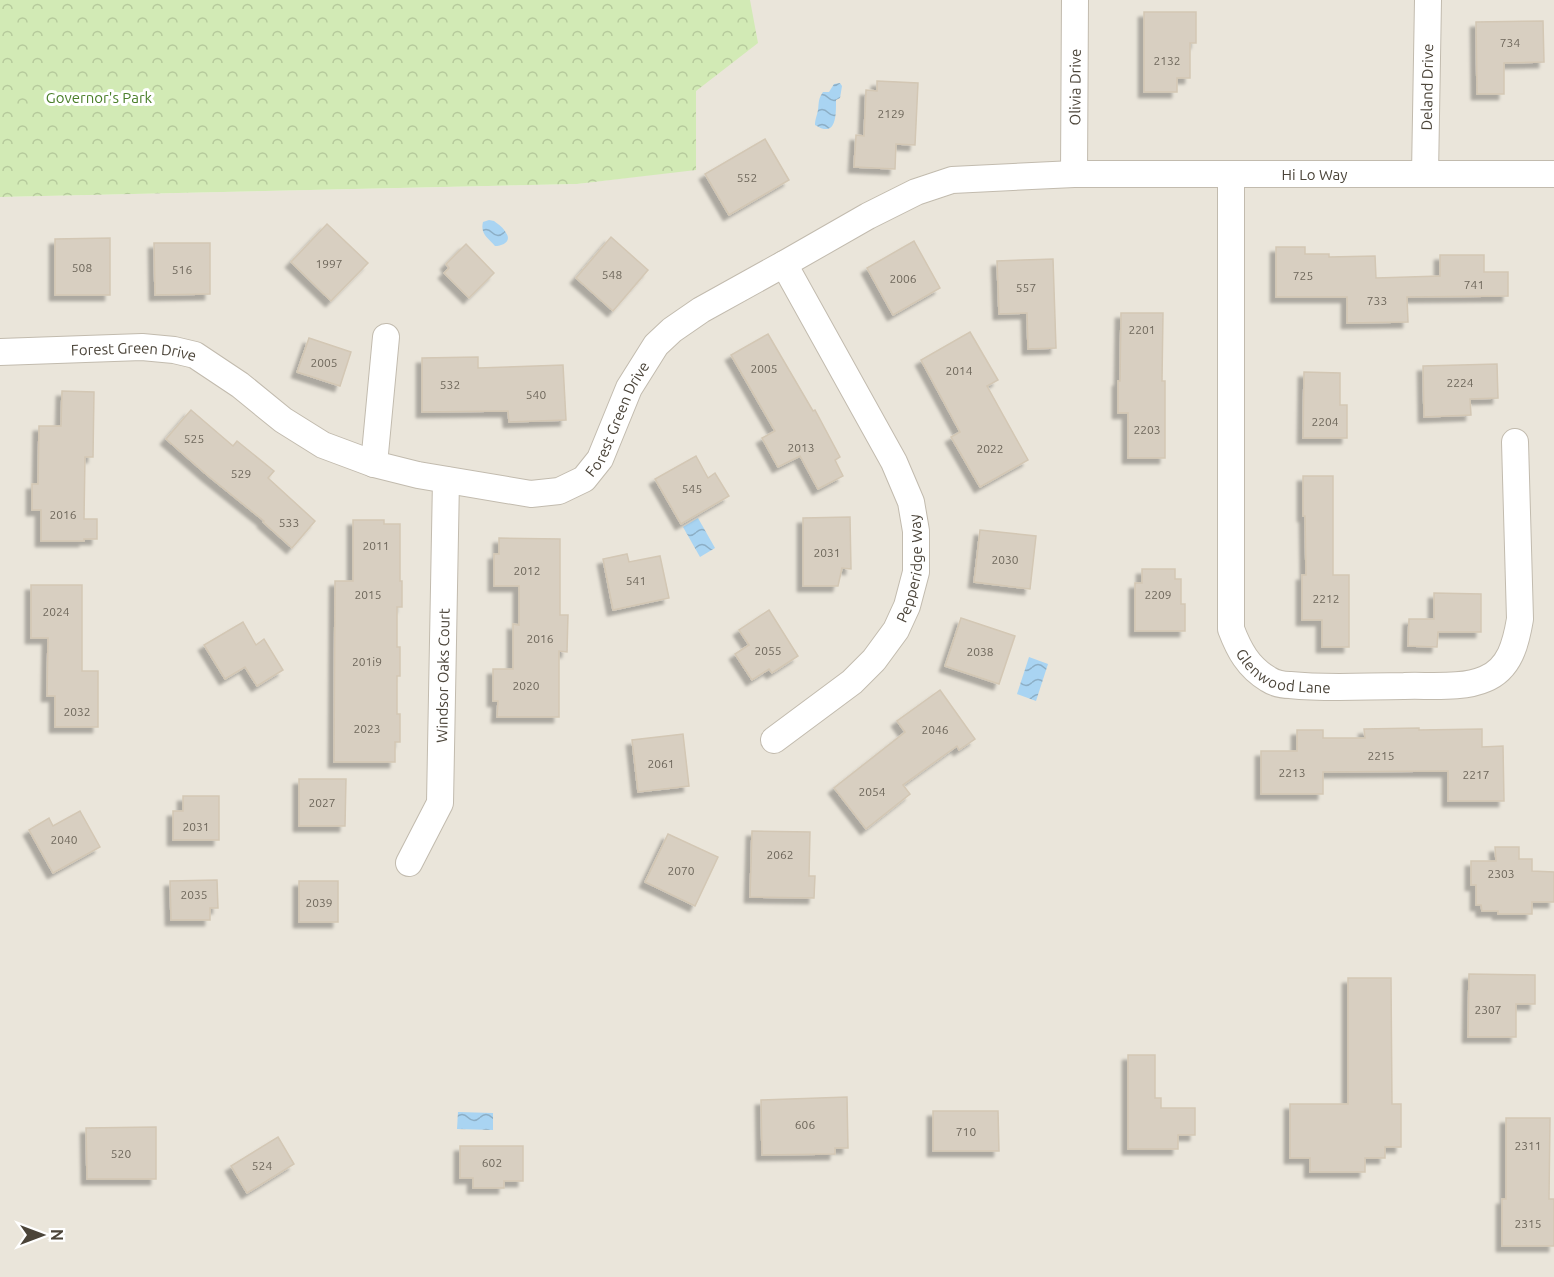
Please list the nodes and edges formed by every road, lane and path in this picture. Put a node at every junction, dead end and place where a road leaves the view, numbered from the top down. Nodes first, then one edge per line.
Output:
1 (1075, 0) edge
2 (1428, 0) edge
3 (1074, 174) junction
4 (1231, 174) junction
5 (1425, 174) junction
6 (1554, 174) edge
7 (784, 264) junction
8 (386, 337) dead end
9 (0, 352) edge
10 (1515, 442) dead end
11 (374, 464) junction
12 (446, 480) junction
13 (774, 740) dead end
14 (409, 863) dead end

1 - 3 street, Olivia Drive
2 - 5 street, Deland Drive
3 - 4 street, Hi Lo Way
3 - 7 street, Forest Green Drive
4 - 5 street, Hi Lo Way
4 - 10 street, Glenwood Lane
5 - 6 street, Hi Lo Way
7 - 12 street, Forest Green Drive
7 - 13 street, Pepperidge Way
8 - 11 street
9 - 11 street, Forest Green Drive
11 - 12 street, Forest Green Drive
12 - 14 street, Windsor Oaks Court

